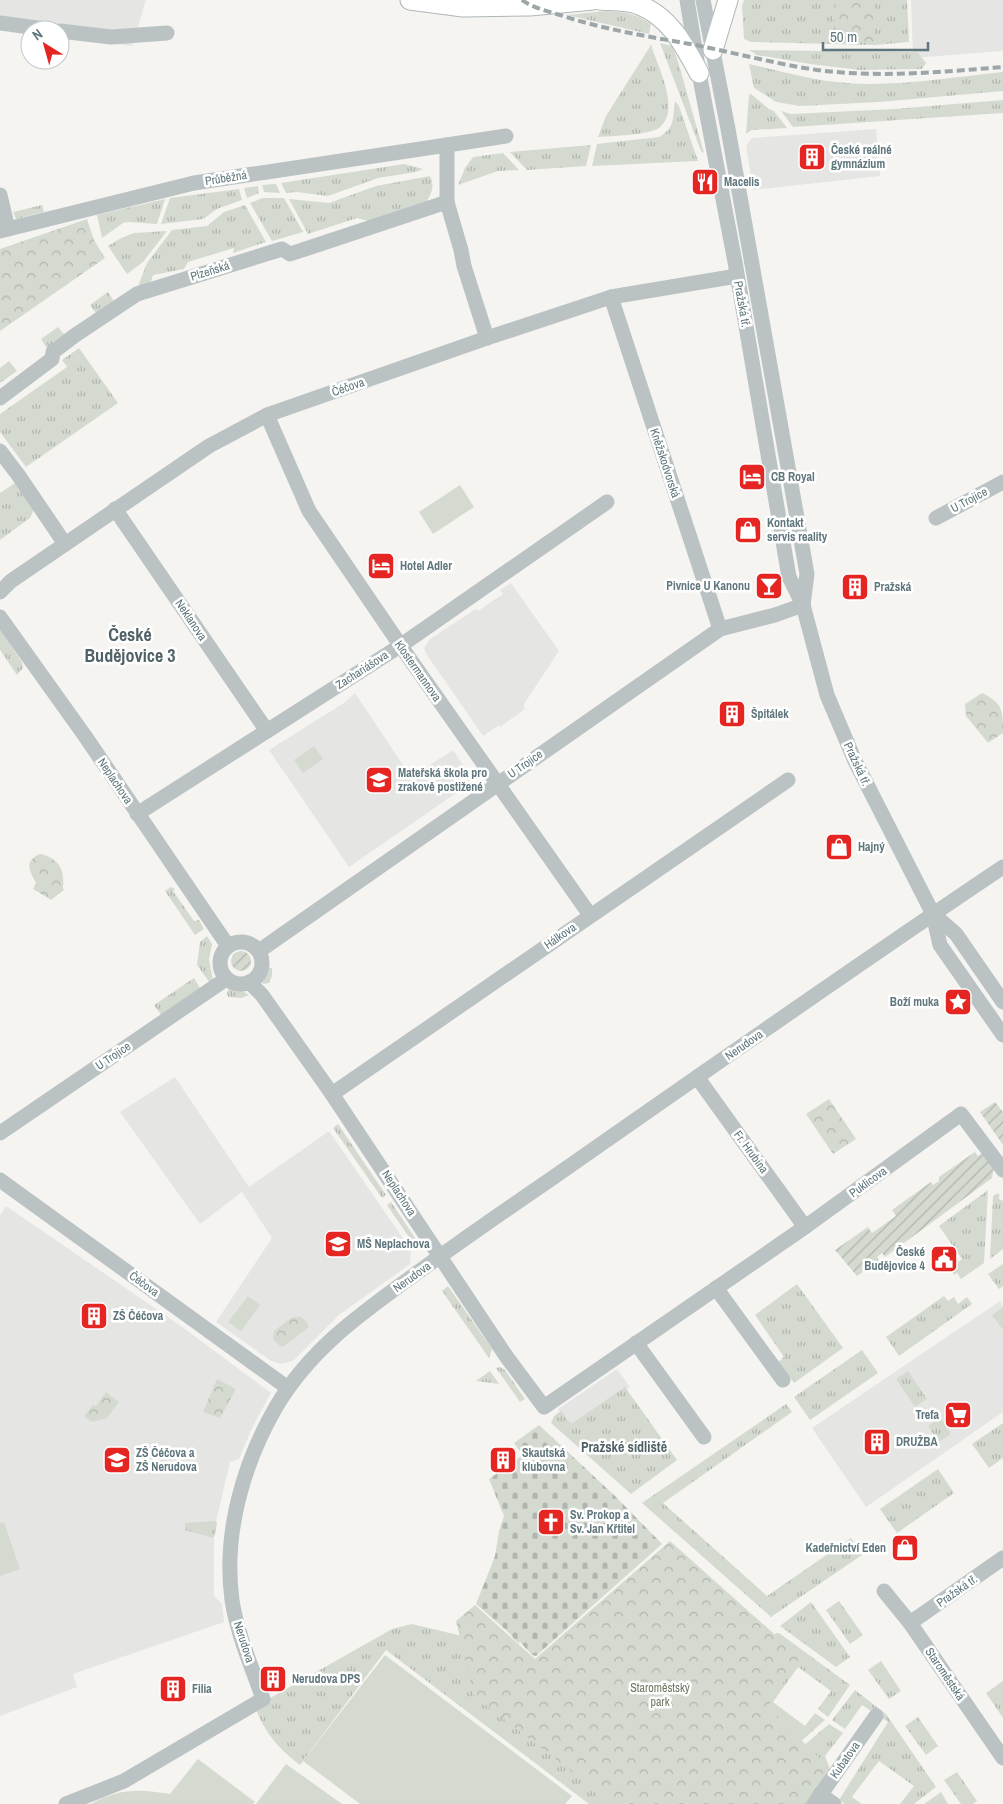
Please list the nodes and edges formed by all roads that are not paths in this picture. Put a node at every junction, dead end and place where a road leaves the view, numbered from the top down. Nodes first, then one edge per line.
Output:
1 (410, 0) edge
2 (593, 0) edge
3 (600, 0) edge
4 (688, 0) edge
5 (703, 0) edge
6 (728, 0) edge
7 (0, 23) edge
8 (20, 26) edge
9 (70, 32) edge
10 (167, 33) dead end
11 (714, 50) junction
12 (699, 73) junction
13 (506, 136) dead end
14 (447, 145) junction
15 (0, 195) edge
16 (447, 202) junction
17 (4, 230) edge
18 (737, 276) junction
19 (611, 297) junction
20 (487, 338) junction
21 (0, 398) edge
22 (266, 415) junction
23 (0, 451) edge
24 (1003, 482) edge
25 (607, 502) dead end
26 (115, 509) junction
27 (936, 518) dead end
28 (65, 544) junction
29 (0, 592) edge
30 (803, 605) junction
31 (0, 617) edge
32 (720, 629) junction
33 (400, 646) junction
34 (267, 731) junction
35 (788, 780) dead end
36 (497, 784) junction
37 (137, 814) junction
38 (1003, 867) edge
39 (933, 914) junction
40 (590, 915) junction
41 (228, 946) junction
42 (259, 951) junction
43 (226, 979) junction
44 (250, 982) junction
45 (1003, 1002) edge
46 (1003, 1035) edge
47 (697, 1077) junction
48 (332, 1094) junction
49 (0, 1133) edge
50 (1003, 1170) edge
51 (0, 1180) edge
52 (805, 1228) junction
53 (440, 1256) junction
54 (716, 1288) junction
55 (636, 1343) junction
56 (783, 1380) dead end
57 (288, 1388) junction
58 (544, 1407) joint
59 (704, 1436) dead end
60 (1003, 1558) edge
61 (884, 1591) dead end
62 (910, 1623) junction
63 (876, 1716) dead end
64 (1003, 1758) edge
65 (817, 1799) edge
66 (66, 1804) edge
67 (834, 1804) edge

1 - 2 main road
3 - 12 main road
4 - 12 street, Pražská tř.
5 - 11 street, Pražská tř.
6 - 11 main road
7 - 8 street
9 - 10 street
11 - 30 street, Pražská tř.
12 - 18 street, Pražská tř.
13 - 14 street, Průběžná
14 - 16 street
14 - 17 street, Průběžná
15 - 17 street, Průběžná
16 - 20 street
16 - 21 street, Plzeňská
18 - 19 street, Čéčova
18 - 30 street, Pražská tř.
19 - 20 street, Čéčova
19 - 32 street, Kněžskodvorská
20 - 22 street, Čéčova
22 - 26 street, Čéčova
22 - 33 street, Klostermannova
23 - 28 street
24 - 27 street, U Trojice
25 - 33 street, Zachariášova
26 - 28 street, Čéčova
26 - 34 street, Neklanova
28 - 29 street, Čéčova
30 - 32 street, U Trojice
30 - 39 street, Pražská tř.
31 - 37 street, Neplachova
32 - 36 street, U Trojice
33 - 34 street, Zachariášova
33 - 36 street, Klostermannova
34 - 37 street, Zachariášova
35 - 40 street, Hálkova
36 - 40 street, Klostermannova
36 - 42 street, U Trojice
37 - 41 street, Neplachova
38 - 39 street, Nerudova
39 - 45 street, Pražská tř.
39 - 46 street, Pražská tř.
39 - 47 street, Nerudova
40 - 48 street, Hálkova
41 - 42 street
41 - 43 street
42 - 44 street
43 - 44 street
43 - 49 street, U Trojice
44 - 48 street, Neplachova
47 - 52 street, Fr. Hrubína
47 - 53 street, Nerudova
48 - 53 street, Neplachova
50 - 52 street, Puklicova
51 - 57 street, Čéčova
52 - 54 street, Puklicova
53 - 57 street, Nerudova
53 - 58 street, Neplachova
54 - 55 street, Puklicova
54 - 56 street
55 - 58 street, Puklicova
55 - 59 street
57 - 66 street, Nerudova
60 - 62 street, Pražská tř.
61 - 62 street, Staroměstská
62 - 64 street, Staroměstská
63 - 65 street, Kubatova
65 - 67 street

